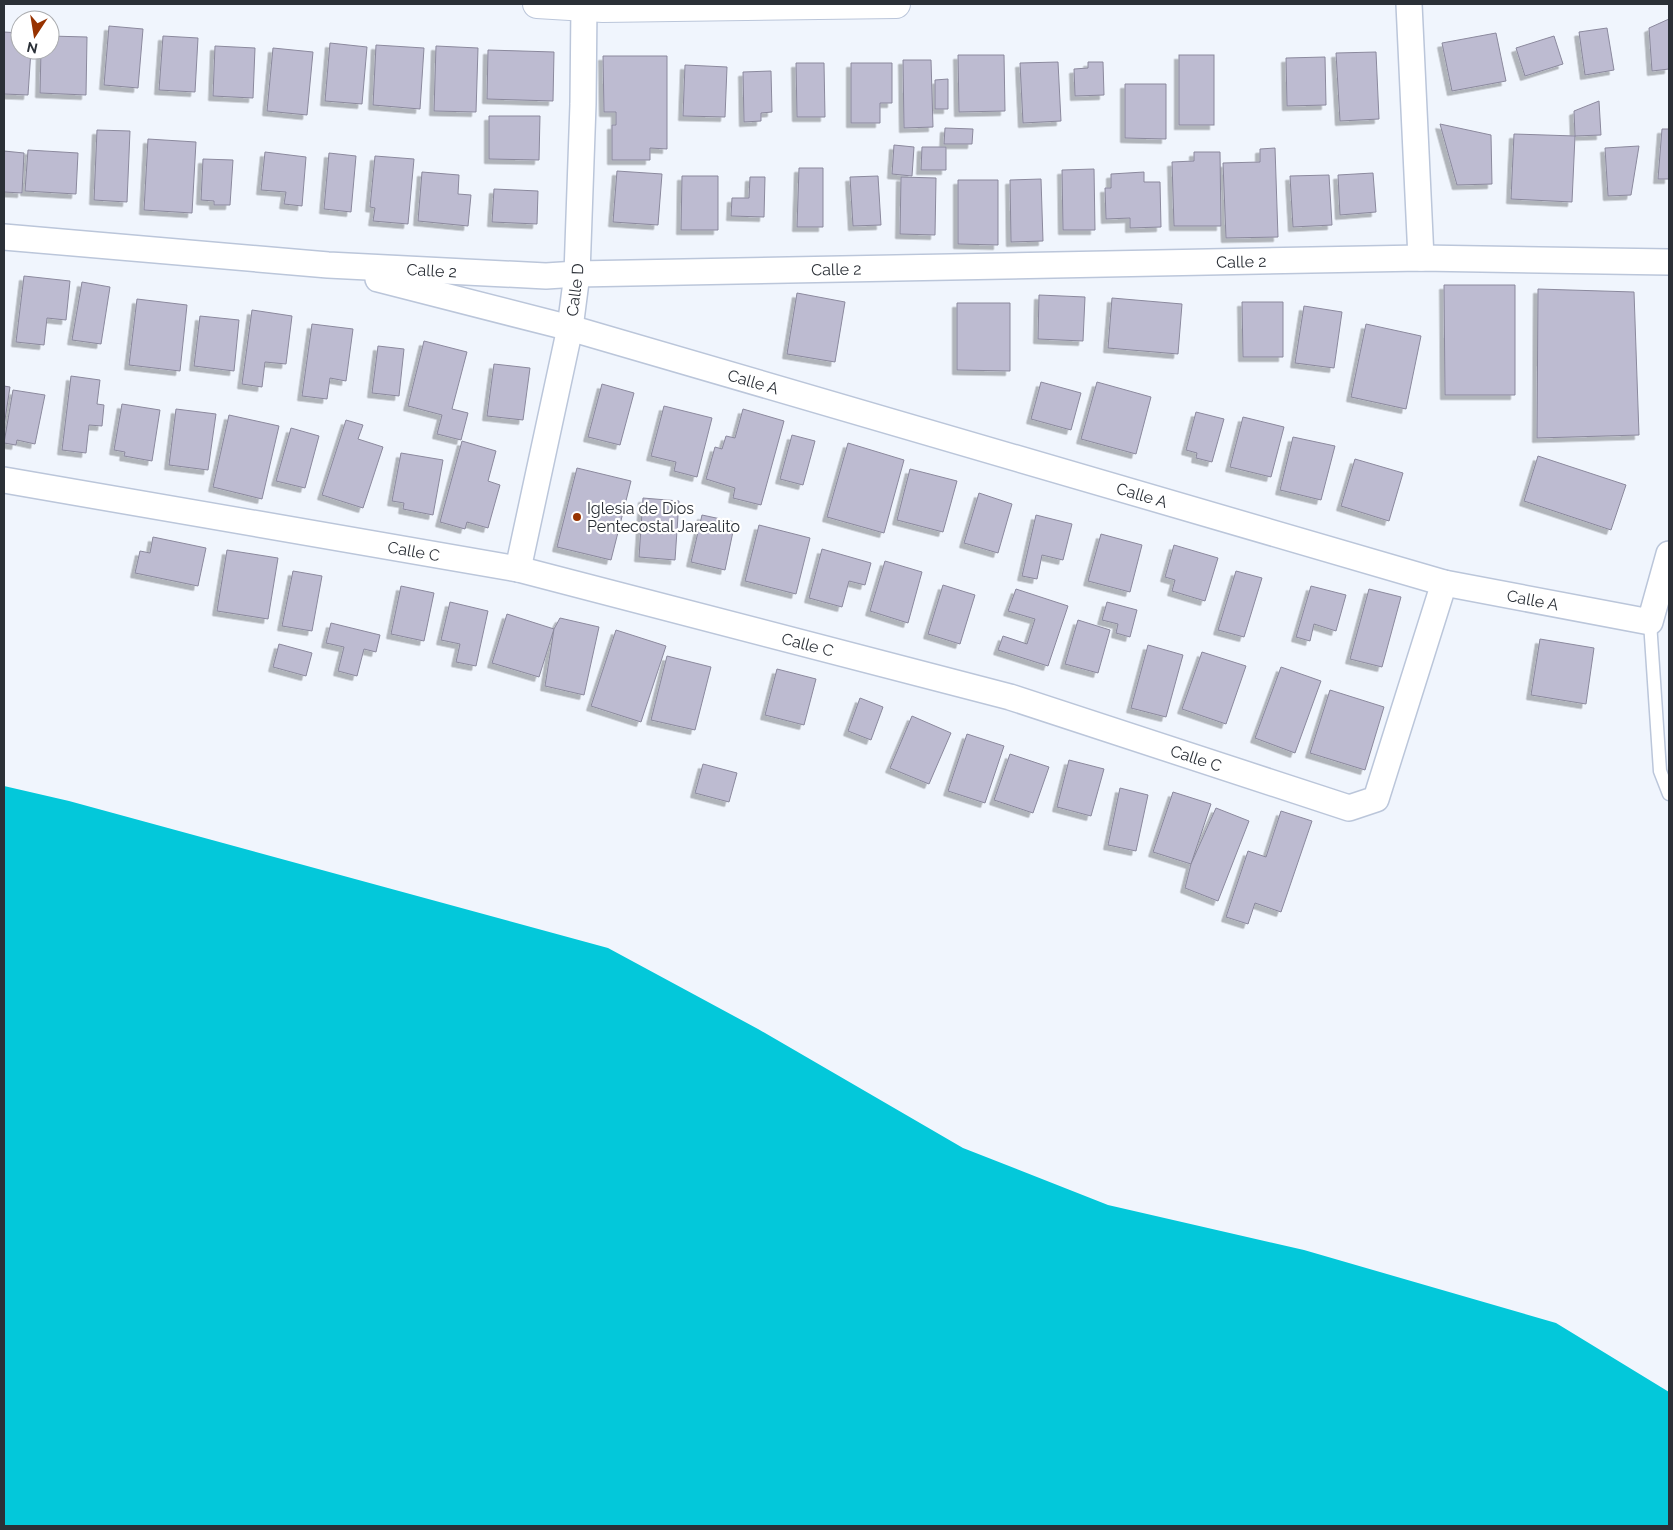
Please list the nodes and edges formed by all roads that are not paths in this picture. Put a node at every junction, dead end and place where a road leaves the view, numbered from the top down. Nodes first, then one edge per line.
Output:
1 (537, 4) edge
2 (896, 4) edge
3 (1409, 4) edge
4 (584, 6) edge
5 (4, 237) edge
6 (1421, 258) junction
7 (1669, 262) edge
8 (328, 265) junction
9 (577, 274) junction
10 (570, 328) junction
11 (4, 480) edge
12 (1669, 554) edge
13 (518, 569) junction
14 (1444, 583) junction
15 (1650, 622) junction
16 (1669, 794) edge

1 - 4 street
2 - 4 street
3 - 6 street
4 - 9 street, Calle D
5 - 8 street, Calle 2
6 - 7 street, Calle 2
6 - 9 street, Calle 2
8 - 9 street, Calle 2
8 - 10 street, Calle A
9 - 10 street, Calle D
10 - 13 street, Calle D
10 - 14 street, Calle A
11 - 13 street, Calle C
12 - 15 street
13 - 14 street, Calle C
14 - 15 street, Calle A
15 - 16 lane

